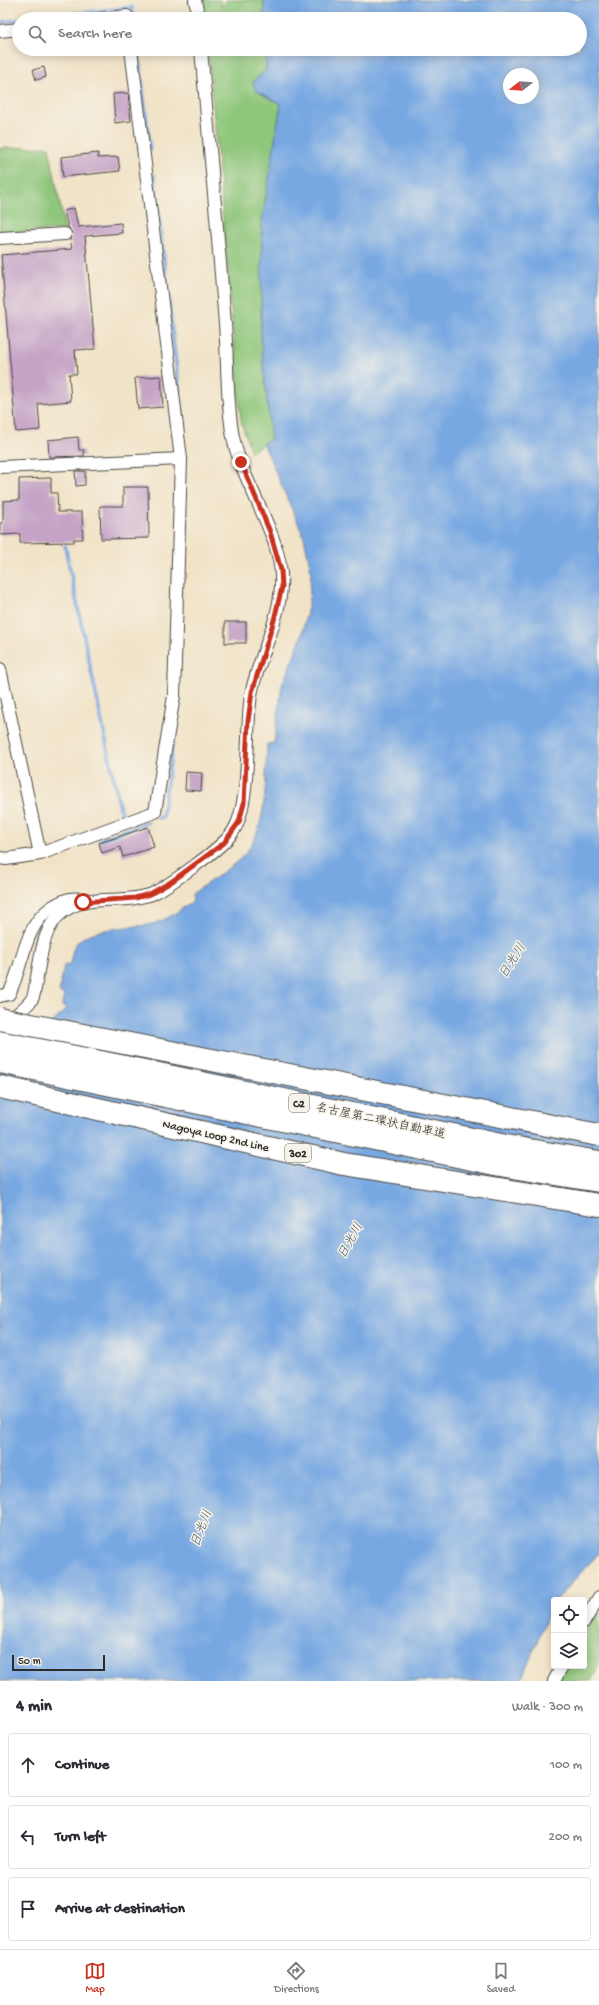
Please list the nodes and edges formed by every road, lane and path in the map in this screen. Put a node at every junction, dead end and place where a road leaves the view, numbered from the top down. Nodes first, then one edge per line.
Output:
1 (195, 0) edge
2 (198, 12) edge
3 (12, 30) edge
4 (0, 31) edge
5 (132, 56) edge
6 (202, 56) edge
7 (64, 234) dead end
8 (0, 238) edge
9 (181, 459) junction
10 (0, 467) edge
11 (0, 669) edge
12 (40, 854) junction
13 (0, 858) edge
14 (96, 901) junction
15 (0, 996) edge
16 (0, 1019) edge
17 (0, 1029) edge
18 (0, 1041) edge
19 (0, 1062) edge
20 (0, 1087) edge
21 (599, 1135) edge
22 (599, 1162) edge
23 (599, 1180) edge
24 (599, 1205) edge
25 (599, 1597) edge
26 (587, 1617) edge
27 (560, 1669) edge
28 (554, 1681) edge

1 - 2 street
3 - 4 street
5 - 9 street
6 - 14 street
7 - 8 street
9 - 10 street
9 - 12 street
11 - 12 street
12 - 13 street
14 - 15 street
14 - 17 street
16 - 21 highway, bridge
18 - 22 highway, 名古屋第二環状自動車道 / C2
19 - 23 highway, 名古屋第二環状自動車道 / C2
20 - 24 highway, Nagoya Loop 2nd Line / 302
25 - 26 street
27 - 28 street

